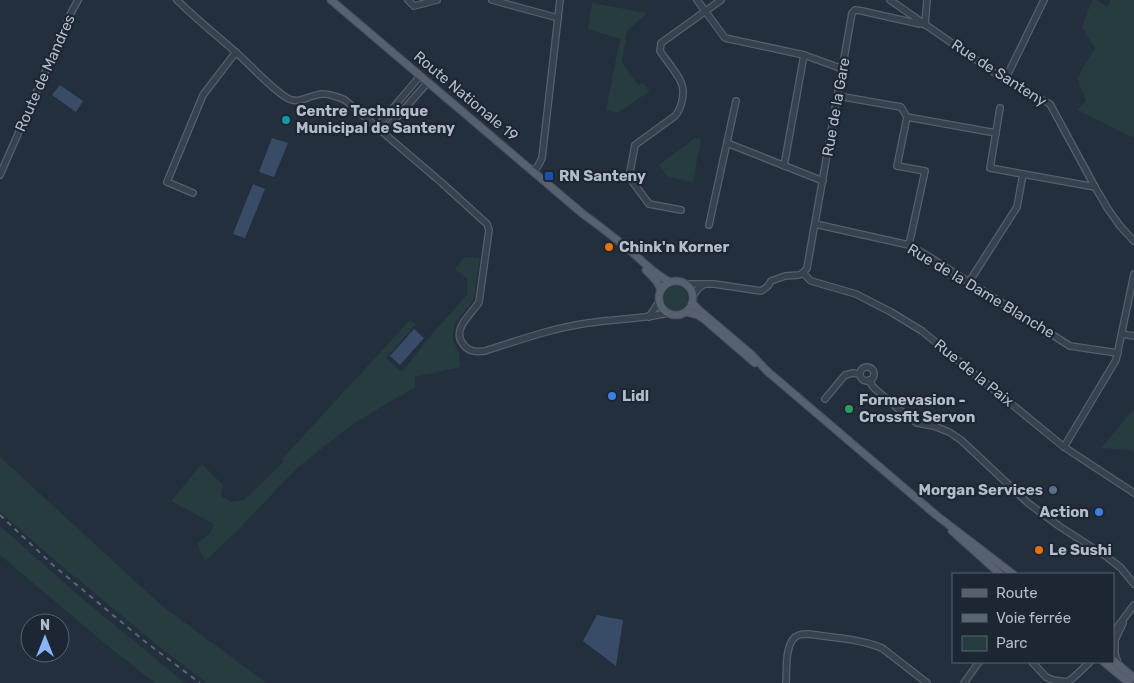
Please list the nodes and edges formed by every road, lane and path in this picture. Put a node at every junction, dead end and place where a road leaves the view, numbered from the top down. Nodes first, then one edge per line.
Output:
1 (78, 0) edge
2 (177, 0) edge
3 (331, 0) edge
4 (408, 0) edge
5 (437, 0) edge
6 (492, 0) edge
7 (560, 0) edge
8 (697, 0) edge
9 (721, 0) edge
10 (890, 0) edge
11 (927, 0) edge
12 (1044, 0) edge
13 (705, 12) junction
14 (558, 18) junction
15 (925, 25) junction
16 (236, 52) junction
17 (804, 55) junction
18 (842, 69) junction
19 (420, 76) junction
20 (1004, 80) junction
21 (428, 82) junction
22 (838, 96) junction
23 (736, 101) dead end
24 (1000, 108) dead end
25 (907, 117) junction
26 (377, 127) junction
27 (384, 132) junction
28 (996, 133) junction
29 (727, 143) junction
30 (784, 166) junction
31 (533, 171) junction
32 (1023, 174) junction
33 (0, 175) edge
34 (823, 181) junction
35 (1095, 187) junction
36 (193, 193) dead end
37 (681, 210) dead end
38 (583, 214) junction
39 (815, 224) junction
40 (708, 225) dead end
41 (1134, 242) edge
42 (909, 245) junction
43 (803, 273) junction
44 (1134, 274) edge
45 (670, 282) junction
46 (969, 282) junction
47 (685, 284) junction
48 (705, 284) junction
49 (661, 290) junction
50 (692, 299) junction
51 (659, 302) junction
52 (686, 312) junction
53 (668, 314) junction
54 (648, 317) junction
55 (1122, 334) junction
56 (1134, 336) edge
57 (1118, 353) junction
58 (767, 371) junction
59 (859, 374) junction
60 (869, 380) junction
61 (826, 399) dead end
62 (1064, 447) junction
63 (1134, 493) edge
64 (936, 515) junction
65 (999, 573) edge
66 (1012, 573) edge
67 (1134, 584) edge
68 (1134, 605) edge
69 (1126, 617) junction
70 (1114, 628) edge
71 (1114, 639) edge
72 (1114, 661) edge
73 (978, 663) edge
74 (1033, 663) edge
75 (1089, 663) edge
76 (1105, 663) edge
77 (1119, 665) junction
78 (1134, 678) edge
79 (786, 683) edge
80 (927, 683) edge
81 (964, 683) edge
82 (1129, 683) edge

1 - 33 street, Route de Mandres
2 - 16 street
3 - 19 main road, Route Nationale 19
4 - 5 street
6 - 14 street
7 - 14 street
8 - 13 street
9 - 13 street
10 - 15 street, Rue de Santeny
11 - 15 street
12 - 20 street
13 - 17 street
13 - 37 street
14 - 31 street
15 - 18 street, Rue de la Gare
15 - 20 street, Rue de Santeny
16 - 26 street
16 - 36 street
17 - 18 street
17 - 30 street
18 - 22 street, Rue de la Gare
19 - 21 main road, Route Nationale 19
19 - 26 street
20 - 35 street, Rue de Santeny
21 - 27 street
21 - 31 main road, Route Nationale 19
22 - 25 street
22 - 34 street, Rue de la Gare
23 - 29 street
24 - 28 street
25 - 28 street
25 - 42 street
26 - 27 street
27 - 54 street
28 - 32 street
29 - 30 street
29 - 40 street
30 - 34 street
31 - 38 main road, Route Nationale 19
32 - 35 street
32 - 46 street
34 - 39 street, Rue de la Gare
35 - 41 street, Rue de Santeny
38 - 45 main road, Route Nationale 19
38 - 49 main road, Route Nationale 19
39 - 42 street, Rue de la Dame Blanche
39 - 43 street, Rue de la Gare
42 - 46 street, Rue de la Dame Blanche
43 - 48 street
43 - 62 street, Rue de la Paix
44 - 55 street
45 - 47 main road
45 - 49 main road
46 - 57 street, Rue de la Dame Blanche
47 - 48 street
47 - 50 main road
48 - 50 street
49 - 51 main road
50 - 52 main road
50 - 58 main road
51 - 53 main road
51 - 54 street
52 - 53 main road
52 - 58 main road
53 - 54 street
55 - 56 street
55 - 57 street
57 - 62 street
58 - 64 main road
59 - 60 street
59 - 60 street
59 - 61 street
60 - 67 street
62 - 63 street, Rue de la Paix
64 - 65 main road
64 - 66 main road
68 - 69 street
69 - 70 street
69 - 71 street
71 - 77 street
72 - 77 main road
73 - 81 street
74 - 75 street
76 - 82 main road
77 - 78 main road
79 - 80 street

